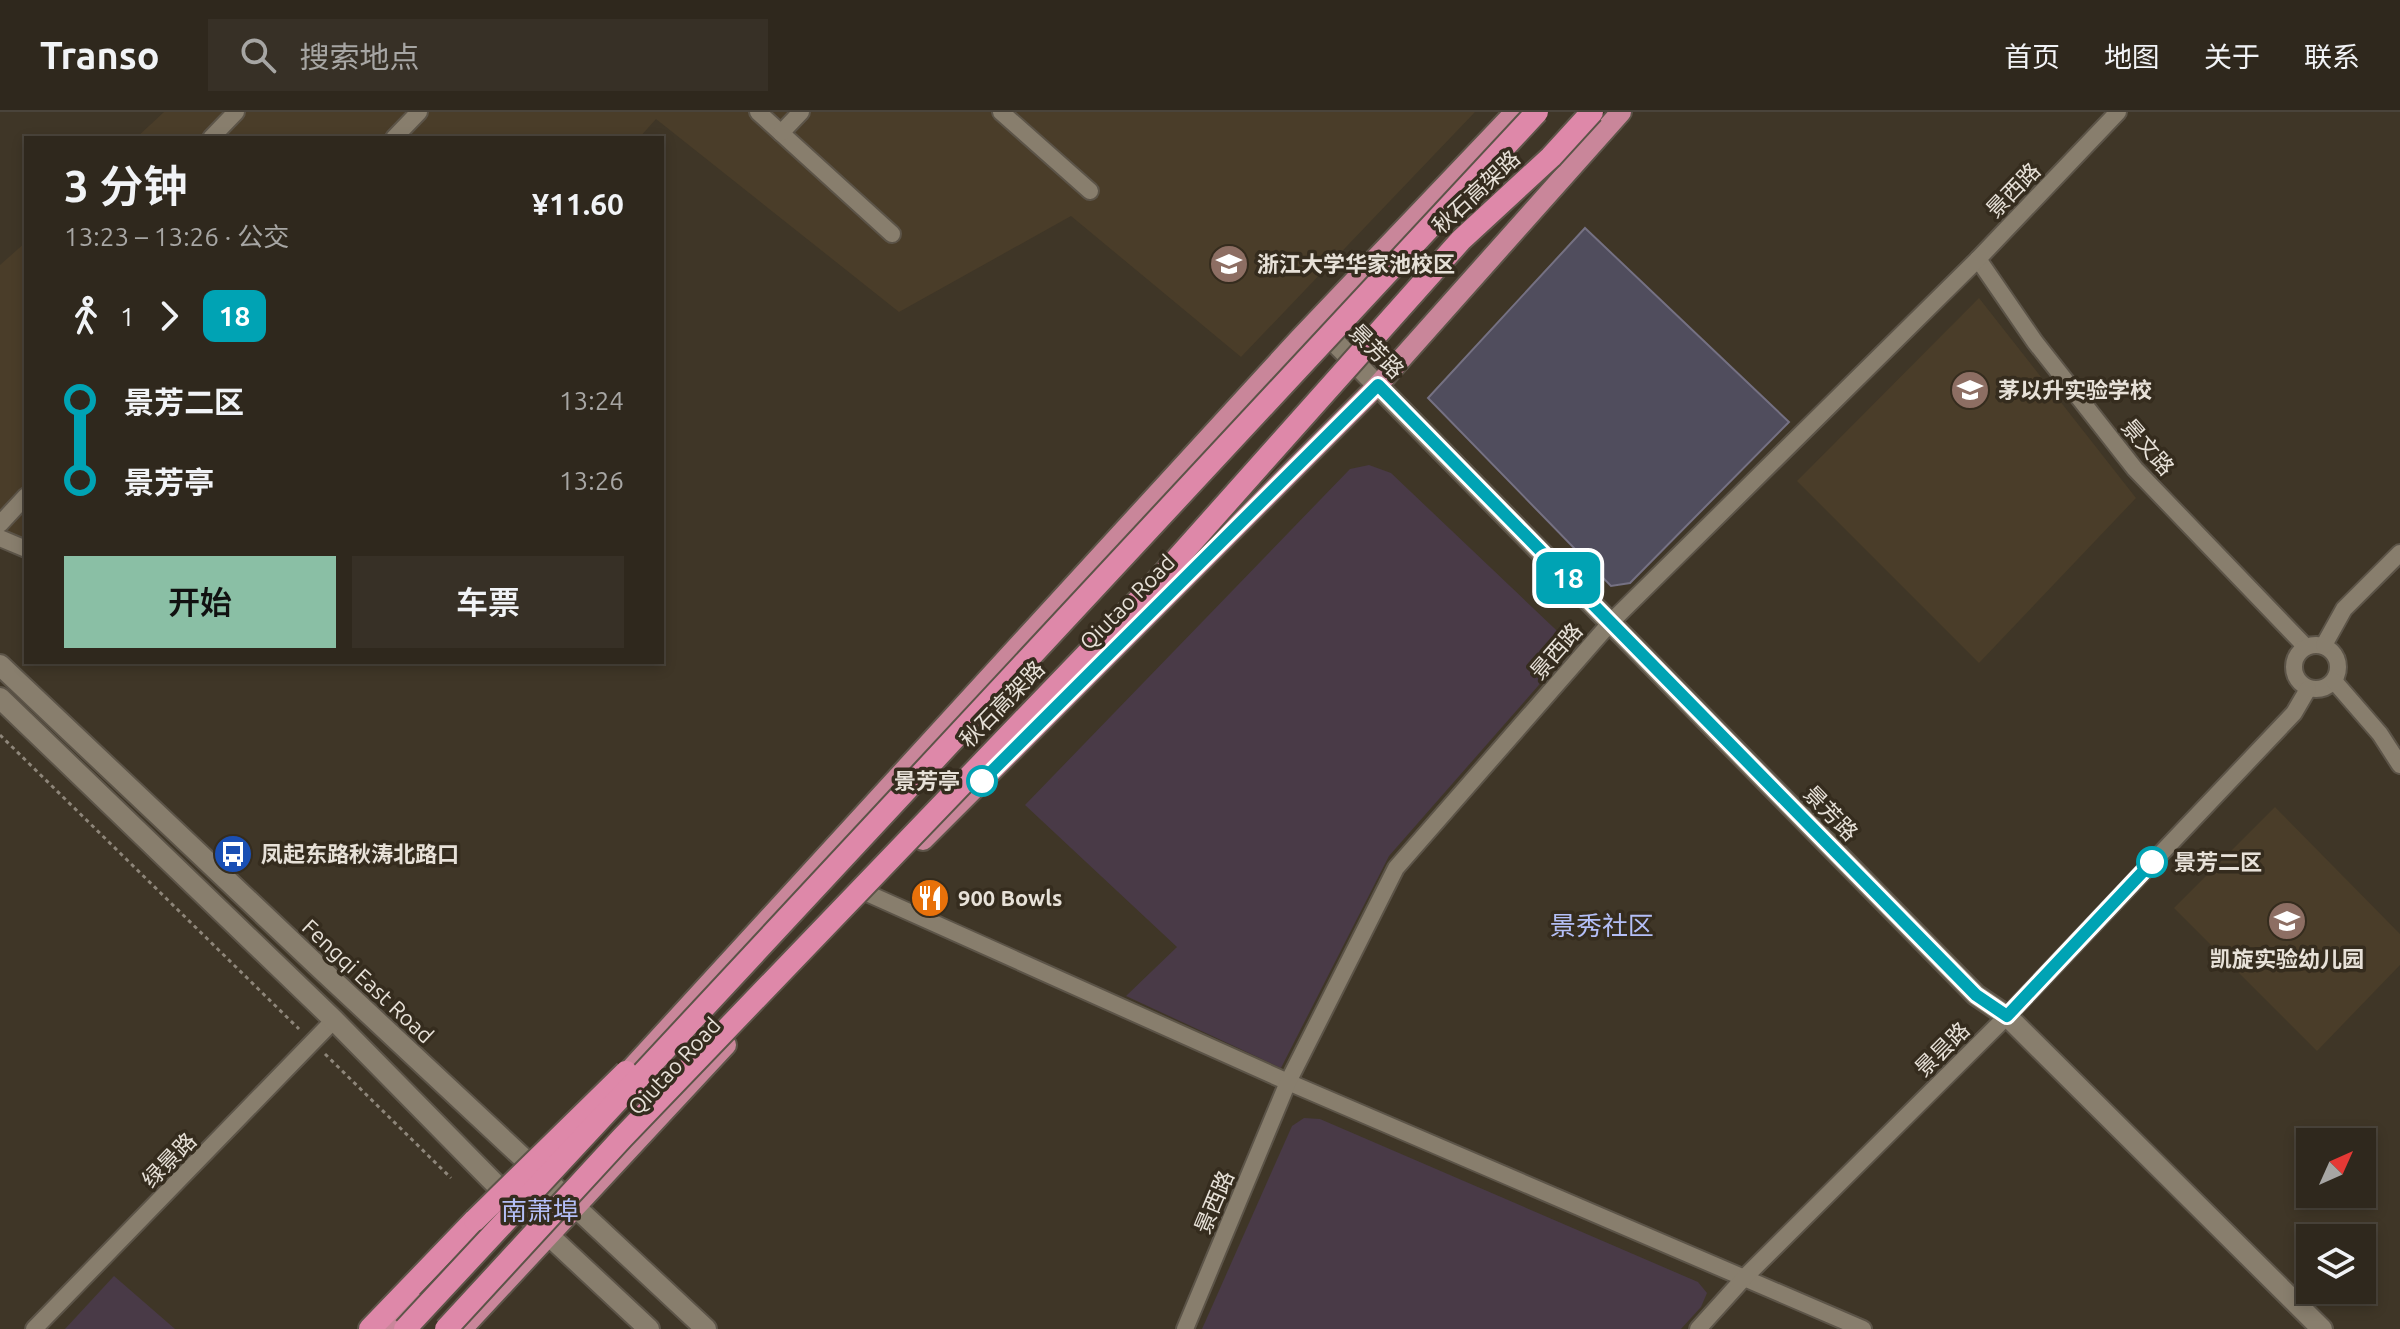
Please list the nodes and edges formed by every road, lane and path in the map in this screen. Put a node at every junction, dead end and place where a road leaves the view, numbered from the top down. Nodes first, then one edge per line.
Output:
1 (236, 112) edge
2 (419, 112) edge
3 (758, 112) edge
4 (801, 112) edge
5 (1001, 112) edge
6 (1515, 112) edge
7 (1537, 112) edge
8 (1592, 112) edge
9 (1621, 112) edge
10 (2118, 112) edge
11 (781, 133) junction
12 (213, 136) edge
13 (396, 136) edge
14 (1090, 191) dead end
15 (892, 234) dead end
16 (1978, 259) junction
17 (1315, 322) junction
18 (1378, 385) junction
19 (24, 498) edge
20 (0, 524) edge
21 (0, 538) edge
22 (24, 548) edge
23 (2400, 553) edge
24 (1611, 622) junction
25 (2324, 645) junction
26 (2306, 647) junction
27 (0, 665) edge
28 (2334, 681) junction
29 (2308, 689) junction
30 (0, 698) edge
31 (0, 735) edge
32 (2400, 765) edge
33 (869, 894) junction
34 (748, 960) junction
35 (2007, 1016) junction
36 (334, 1020) junction
37 (314, 1043) junction
38 (1288, 1082) junction
39 (539, 1170) junction
40 (451, 1178) dead end
41 (512, 1201) junction
42 (574, 1206) junction
43 (549, 1235) junction
44 (1744, 1278) junction
45 (34, 1329) edge
46 (370, 1329) edge
47 (390, 1329) edge
48 (405, 1329) edge
49 (446, 1329) edge
50 (462, 1329) edge
51 (649, 1329) edge
52 (706, 1329) edge
53 (1185, 1329) edge
54 (1698, 1329) edge
55 (1863, 1329) edge
56 (2322, 1329) edge

1 - 12 street
2 - 13 street
3 - 11 street
4 - 11 street
5 - 14 street
6 - 17 main road, Qiutao Road
7 - 34 highway, 秋石高架路, bridge
8 - 49 highway, 秋石高架路, bridge
9 - 18 main road, Qiutao Road
10 - 16 street, 景西路
11 - 15 street
16 - 24 street, 景西路
16 - 26 street, 景文路
17 - 18 main road, 景芳路
17 - 39 main road, Qiutao Road
18 - 24 main road, 景芳路
18 - 33 main road, Qiutao Road
19 - 20 street
21 - 22 street
23 - 25 street
24 - 35 main road, 景芳路
24 - 38 street, 景西路
25 - 26 street
25 - 28 street
26 - 29 street
27 - 39 main road, Fengqi East Road
28 - 29 street
28 - 32 street
29 - 35 street, 景昙路
30 - 36 main road
31 - 37 path
33 - 38 street
33 - 42 main road, Qiutao Road
34 - 46 highway, bridge
34 - 48 highway, 秋石高架路, bridge
35 - 44 street, 景昙路
35 - 56 main road, 景芳路
36 - 37 street, 绿景路
36 - 41 main road
37 - 40 path
37 - 45 street, 绿景路
38 - 44 street
38 - 53 street, 景西路
39 - 41 main road, Qiutao Road
39 - 42 main road, Fengqi East Road
41 - 43 main road
41 - 47 main road, Qiutao Road
42 - 43 main road, Qiutao Road
42 - 52 main road, Fengqi East Road
43 - 50 main road, Qiutao Road
43 - 51 main road
44 - 54 street, 景昙路
44 - 55 street

